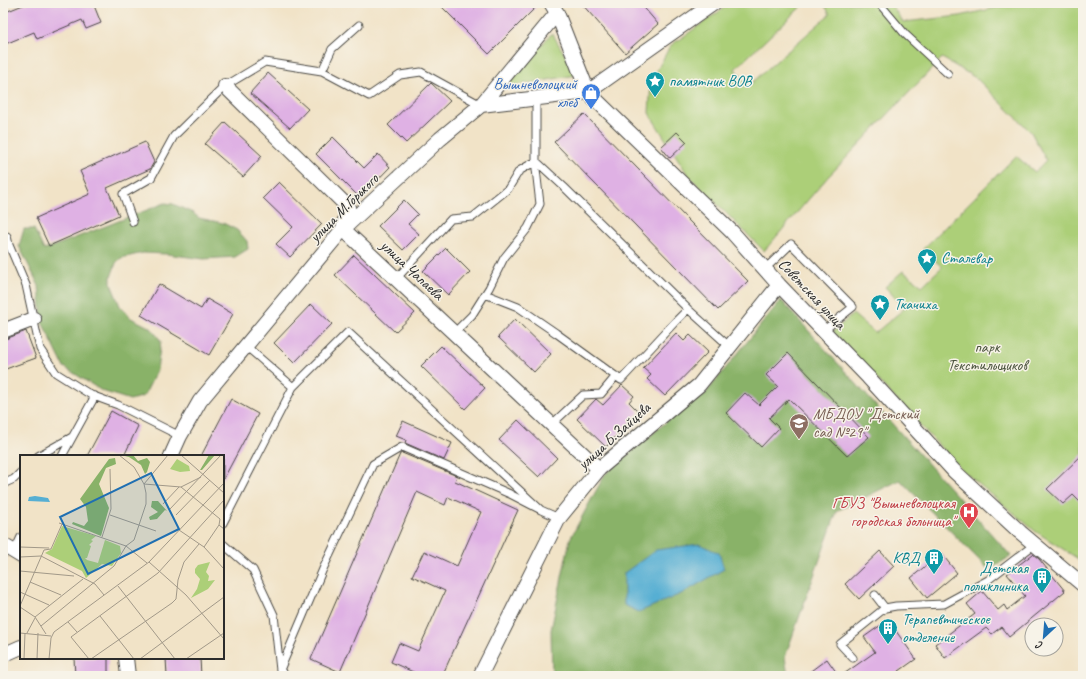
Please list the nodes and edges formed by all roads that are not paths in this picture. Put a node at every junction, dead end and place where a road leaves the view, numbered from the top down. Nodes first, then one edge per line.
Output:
1 (714, 3) edge
2 (879, 3) edge
3 (553, 5) edge
4 (359, 25) dead end
5 (322, 71) junction
6 (948, 74) dead end
7 (225, 86) junction
8 (588, 92) junction
9 (536, 98) junction
10 (481, 105) junction
11 (536, 161) junction
12 (133, 222) dead end
13 (343, 229) junction
14 (3, 237) edge
15 (765, 269) junction
16 (396, 279) junction
17 (779, 285) junction
18 (485, 294) junction
19 (688, 309) junction
20 (34, 320) junction
21 (3, 331) edge
22 (823, 331) junction
23 (454, 333) junction
24 (246, 346) junction
25 (730, 347) junction
26 (616, 376) junction
27 (293, 387) junction
28 (95, 396) junction
29 (551, 425) junction
30 (180, 436) junction
31 (72, 437) junction
32 (40, 455) edge
33 (63, 455) edge
34 (171, 455) edge
35 (598, 469) junction
36 (20, 473) edge
37 (3, 484) edge
38 (541, 510) junction
39 (559, 518) junction
40 (224, 521) edge
41 (20, 539) edge
42 (1035, 544) junction
43 (224, 545) edge
44 (13, 551) edge
45 (1083, 585) edge
46 (875, 595) dead end
47 (885, 608) junction
48 (20, 647) edge
49 (3, 655) edge
50 (853, 658) dead end
51 (126, 659) edge
52 (280, 670) junction
53 (128, 676) edge
54 (286, 676) edge
55 (480, 676) edge

1 - 8 street
2 - 6 lane
3 - 8 street, Советская улица
3 - 10 street, улица М.Горького
4 - 5 lane
5 - 7 lane
5 - 10 lane
7 - 12 lane
7 - 13 street
8 - 9 street
8 - 15 street, Советская улица
9 - 10 street
9 - 11 lane
10 - 13 street, улица М.Горького
11 - 16 lane
11 - 18 lane
11 - 19 lane
13 - 16 street, улица Чапаева
13 - 24 street, улица М.Горького
14 - 20 lane
15 - 17 street, Советская улица
15 - 22 lane
16 - 23 street, улица Чапаева
17 - 22 street, Советская улица
17 - 25 street, улица Б.Зайцева
18 - 23 lane
18 - 26 lane
19 - 25 lane
19 - 26 lane
20 - 21 street
20 - 28 lane
22 - 42 street, Советская улица
23 - 29 street, улица Чапаева
24 - 27 lane
24 - 30 street, улица М.Горького
25 - 35 street, улица Б.Зайцева
26 - 29 lane
27 - 38 lane
27 - 40 lane
28 - 30 lane
28 - 31 lane
29 - 35 street, улица Чапаева
30 - 34 street, улица М.Горького
31 - 32 lane
31 - 33 lane
35 - 39 street, улица Б.Зайцева
36 - 37 lane
38 - 39 lane
38 - 52 lane
39 - 55 street, улица Б.Зайцева
41 - 44 lane
42 - 45 street, Советская улица
42 - 47 lane
43 - 52 lane
46 - 47 lane
47 - 50 lane
48 - 49 street
51 - 53 street
52 - 54 lane

